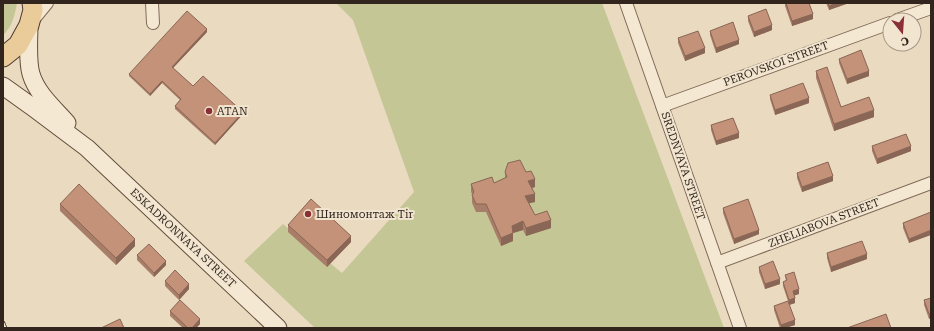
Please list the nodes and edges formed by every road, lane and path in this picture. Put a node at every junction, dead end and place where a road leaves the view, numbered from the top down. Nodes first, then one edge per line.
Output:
1 (32, 3) edge
2 (47, 3) edge
3 (152, 3) edge
4 (626, 3) edge
5 (931, 8) edge
6 (920, 12) edge
7 (154, 23) dead end
8 (29, 24) junction
9 (882, 26) edge
10 (3, 57) edge
11 (3, 86) edge
12 (662, 106) junction
13 (87, 148) junction
14 (931, 183) edge
15 (717, 263) junction
16 (278, 328) edge
17 (740, 328) edge

1 - 8 main road
2 - 8 street
3 - 7 street
4 - 12 street, SREDNYAYA STREET
5 - 6 street
8 - 10 main road
8 - 13 main road
9 - 12 street, PEROVSKOI STREET
11 - 13 main road
12 - 15 street, SREDNYAYA STREET
13 - 16 main road, ESKADRONNAYA STREET
14 - 15 street, ZHELIABOVA STREET
15 - 17 street, SREDNYAYA STREET

